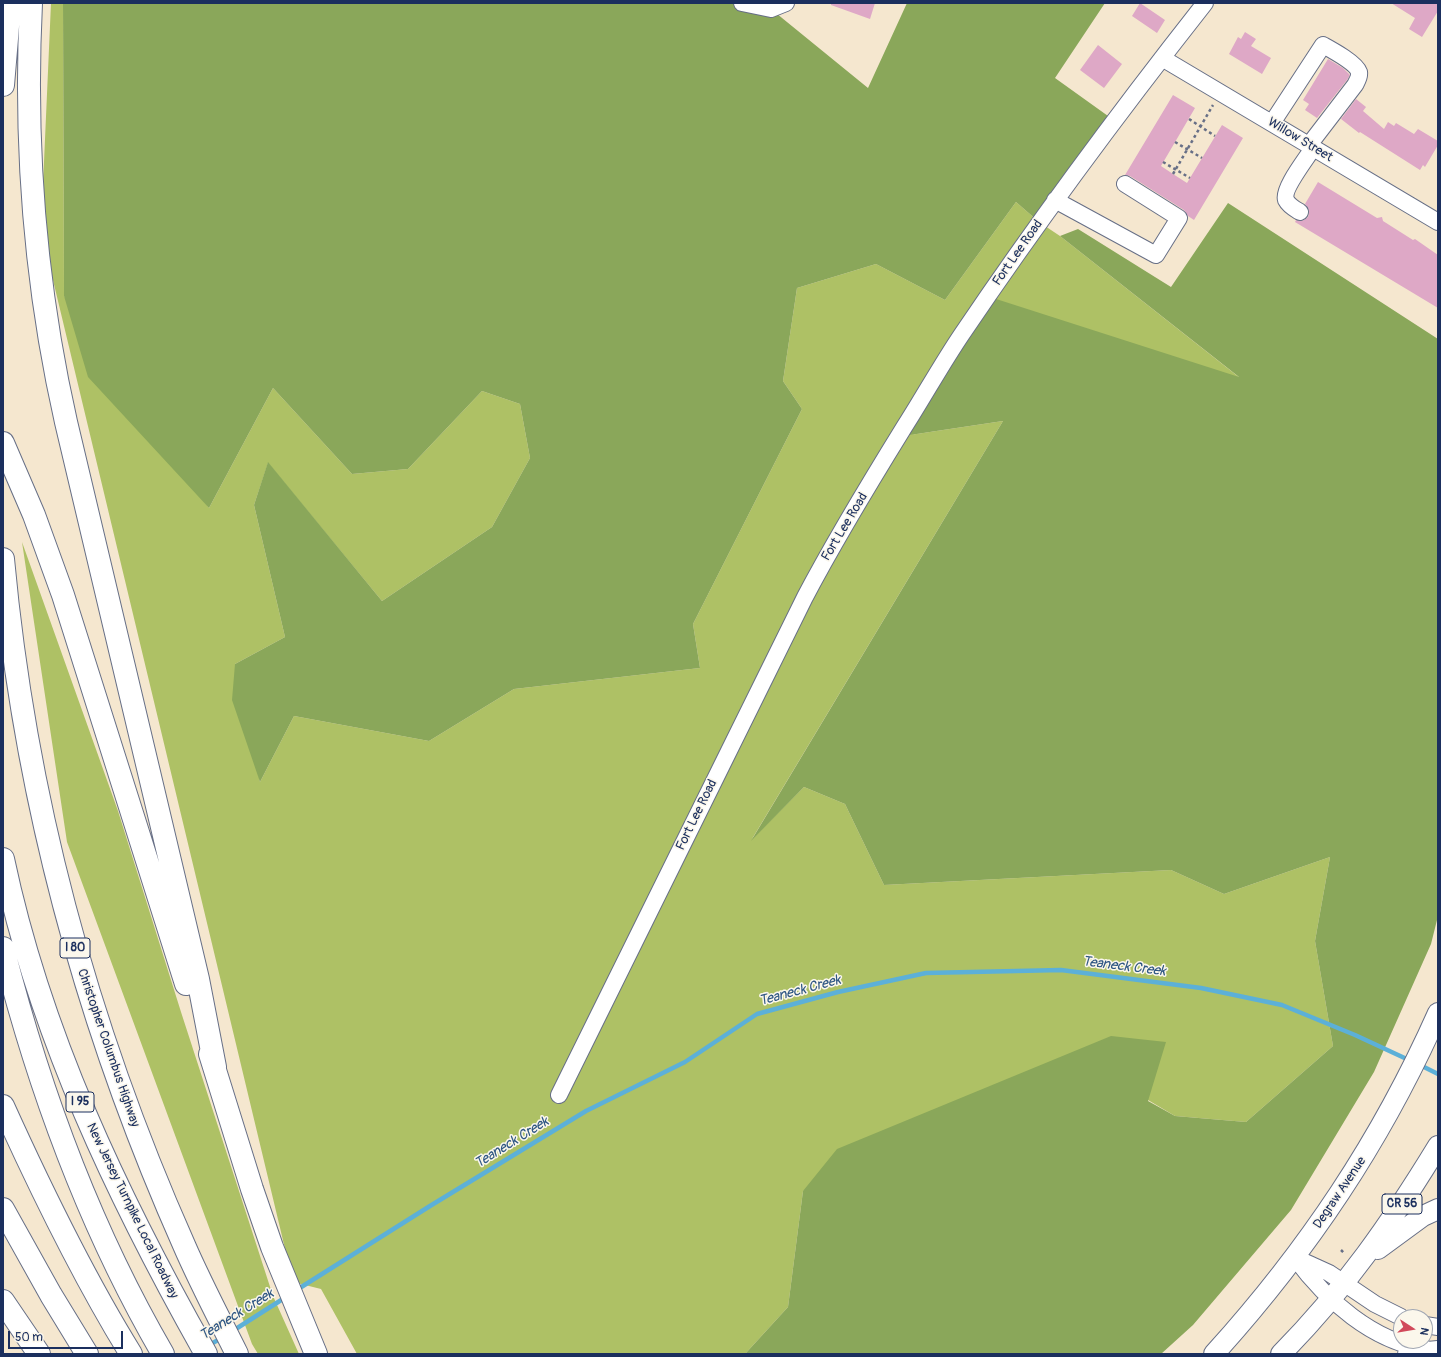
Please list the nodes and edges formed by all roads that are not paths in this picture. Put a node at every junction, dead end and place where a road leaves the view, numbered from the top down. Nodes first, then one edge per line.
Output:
1 (10, 3) edge
2 (30, 3) edge
3 (742, 3) edge
4 (786, 3) edge
5 (1205, 3) edge
6 (1162, 58) junction
7 (3, 85) edge
8 (1272, 123) junction
9 (1311, 146) junction
10 (1125, 184) dead end
11 (1051, 206) junction
12 (1300, 212) dead end
13 (1438, 222) edge
14 (3, 443) edge
15 (3, 560) edge
16 (3, 859) edge
17 (3, 948) edge
18 (1438, 1013) edge
19 (215, 1067) junction
20 (559, 1095) dead end
21 (3, 1106) edge
22 (1438, 1146) edge
23 (3, 1209) edge
24 (1438, 1209) edge
25 (1295, 1258) junction
26 (1363, 1260) junction
27 (1345, 1283) junction
28 (1332, 1299) junction
29 (3, 1301) edge
30 (1393, 1314) edge
31 (1438, 1350) edge
32 (236, 1352) edge
33 (162, 1353) edge
34 (39, 1354) edge
35 (87, 1354) edge
36 (131, 1354) edge
37 (206, 1354) edge
38 (316, 1354) edge
39 (1214, 1354) edge
40 (1281, 1354) edge
41 (1408, 1354) edge

1 - 7 highway
2 - 19 highway
3 - 4 street
5 - 6 street, Fort Lee Road
6 - 8 street, Willow Street
6 - 11 street, Fort Lee Road
8 - 9 street, Willow Street
8 - 9 street
9 - 12 street
9 - 13 street, Willow Street
10 - 11 street
11 - 20 street, Fort Lee Road
14 - 19 highway
15 - 32 highway, Christopher Columbus Highway / I 80
16 - 37 highway, New Jersey Turnpike Local Roadway / I 95
17 - 33 highway, I 95
18 - 25 main road, Degraw Avenue
19 - 38 highway
21 - 36 highway
22 - 26 main road, CR 56
23 - 35 highway
24 - 26 main road
25 - 27 street
25 - 28 street
25 - 39 main road, Degraw Avenue
26 - 27 main road, CR 56
27 - 28 main road, CR 56
27 - 30 street
28 - 31 street
28 - 40 main road, CR 56
29 - 34 highway
31 - 41 main road

